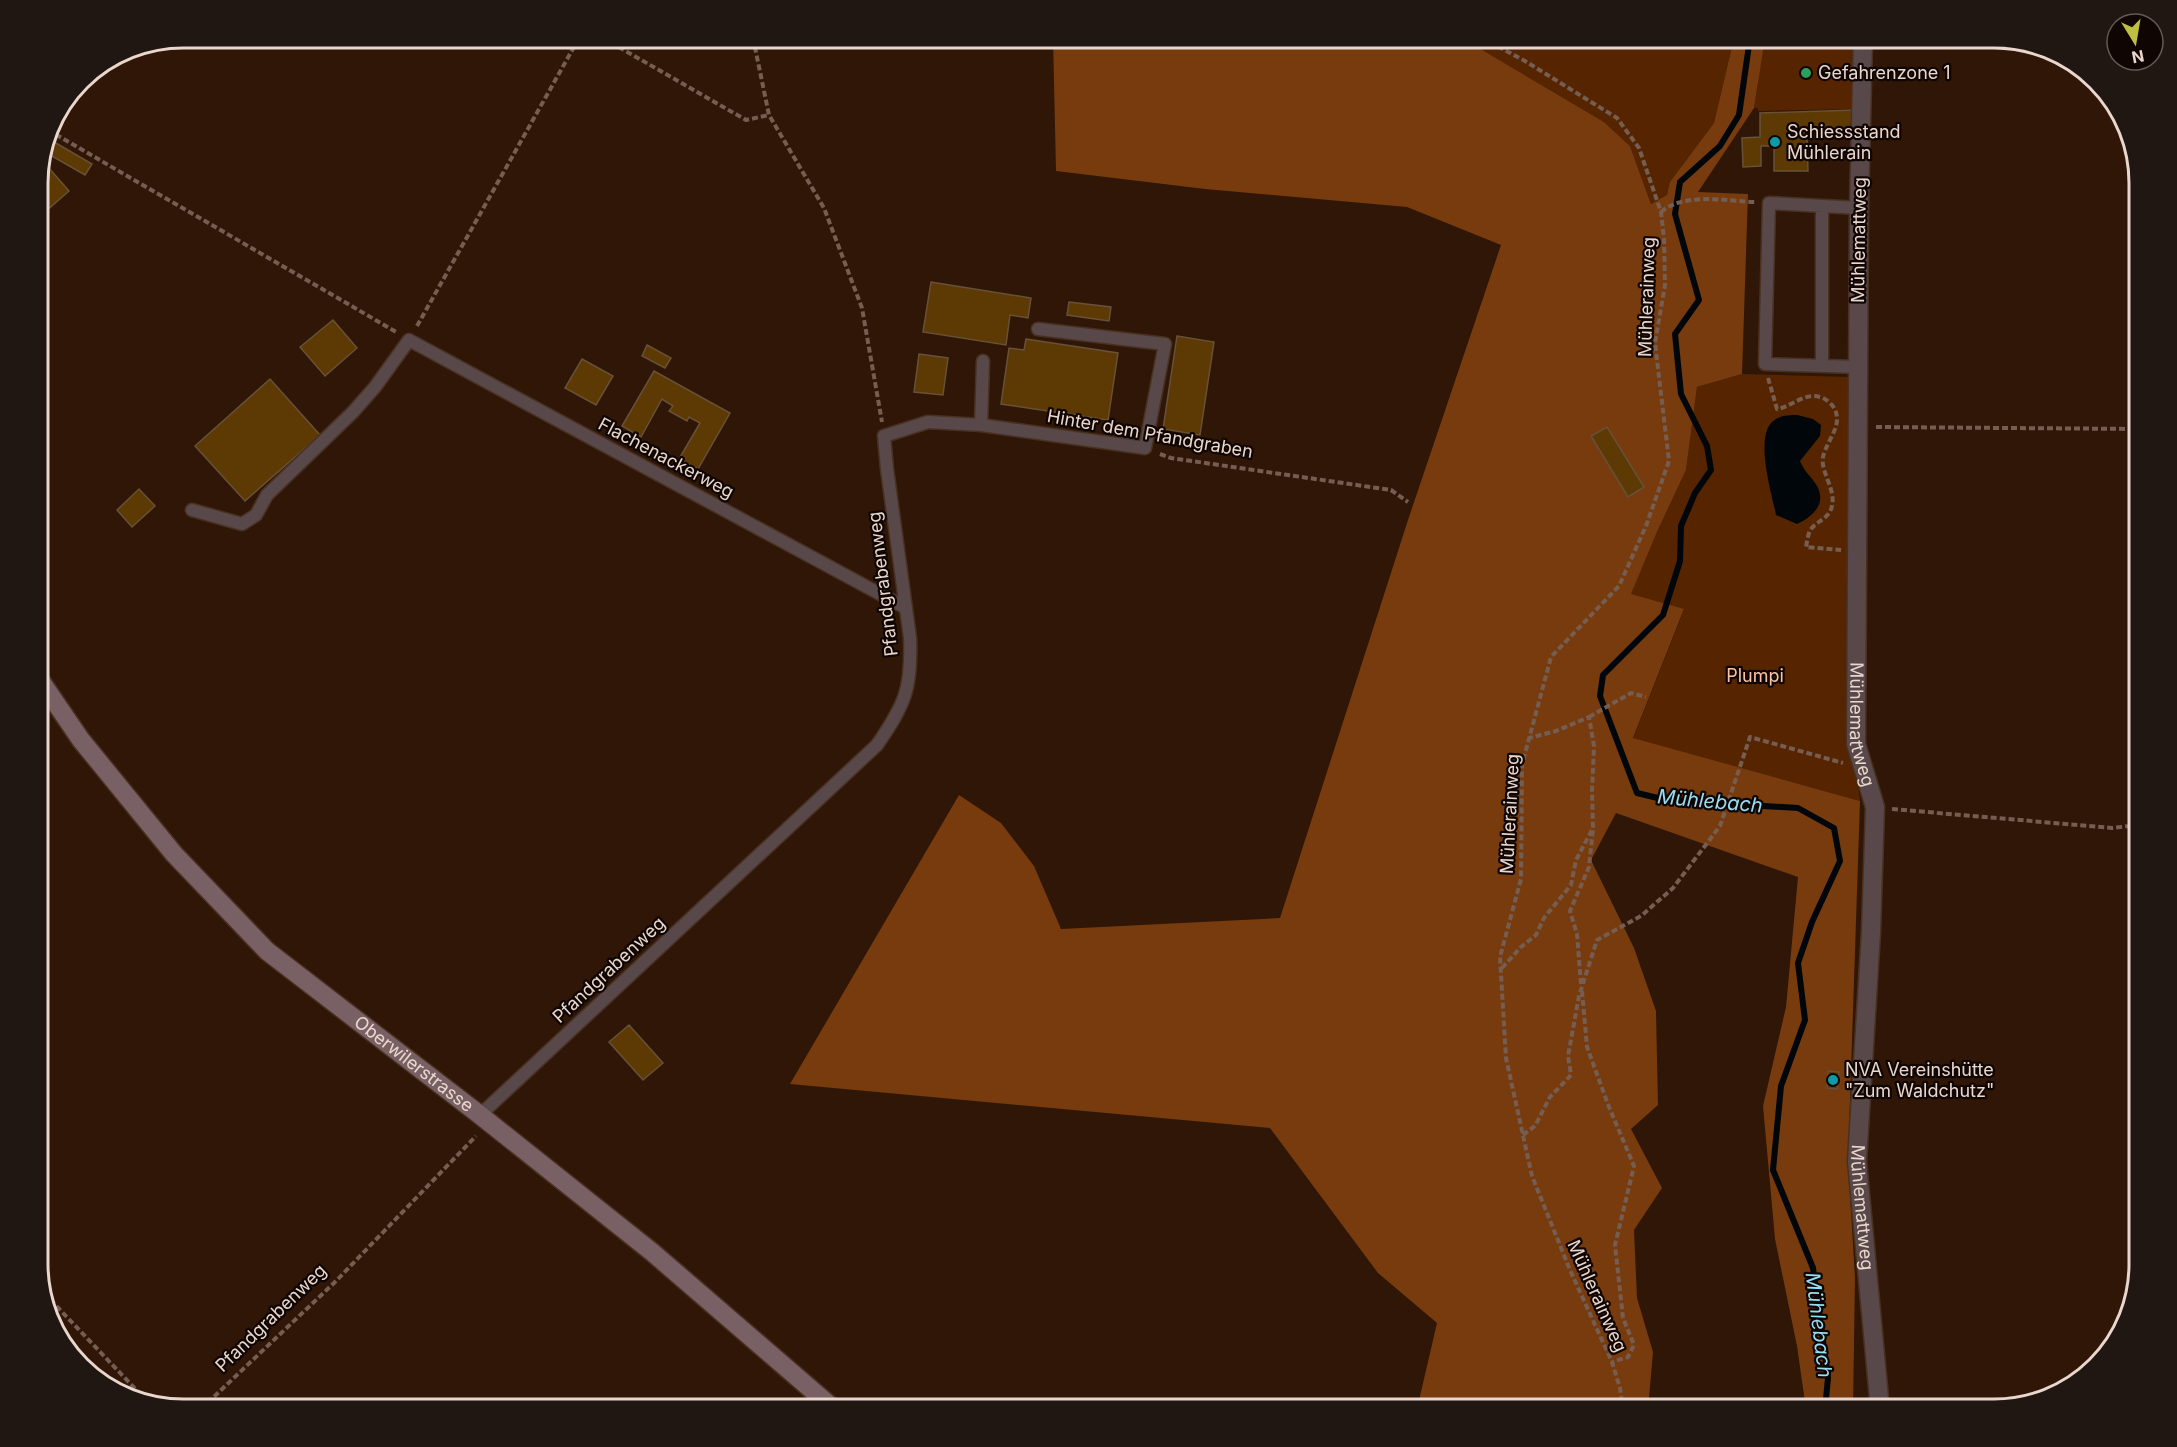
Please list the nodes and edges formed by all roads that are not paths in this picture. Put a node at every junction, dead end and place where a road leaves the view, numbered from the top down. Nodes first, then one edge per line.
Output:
1 (1863, 48) edge
2 (1822, 206) junction
3 (1859, 208) junction
4 (1038, 329) dead end
5 (983, 361) dead end
6 (1822, 366) junction
7 (1858, 367) junction
8 (981, 425) junction
9 (884, 436) joint
10 (192, 510) dead end
11 (906, 608) junction
12 (48, 692) edge
13 (485, 1119) junction
14 (821, 1399) edge
15 (1880, 1399) edge

1 - 3 street, Mühlemattweg
2 - 3 lane
2 - 6 lane
2 - 6 lane
3 - 7 street, Mühlemattweg
4 - 8 lane, Hinter dem Pfandgraben
5 - 8 lane
6 - 7 lane
7 - 15 street, Mühlemattweg
8 - 9 lane, Hinter dem Pfandgraben
9 - 11 lane, Pfandgrabenweg
10 - 11 lane, Flachenackerweg
11 - 13 lane, Pfandgrabenweg
12 - 13 street, Oberwilerstrasse
13 - 14 street, Oberwilerstrasse

